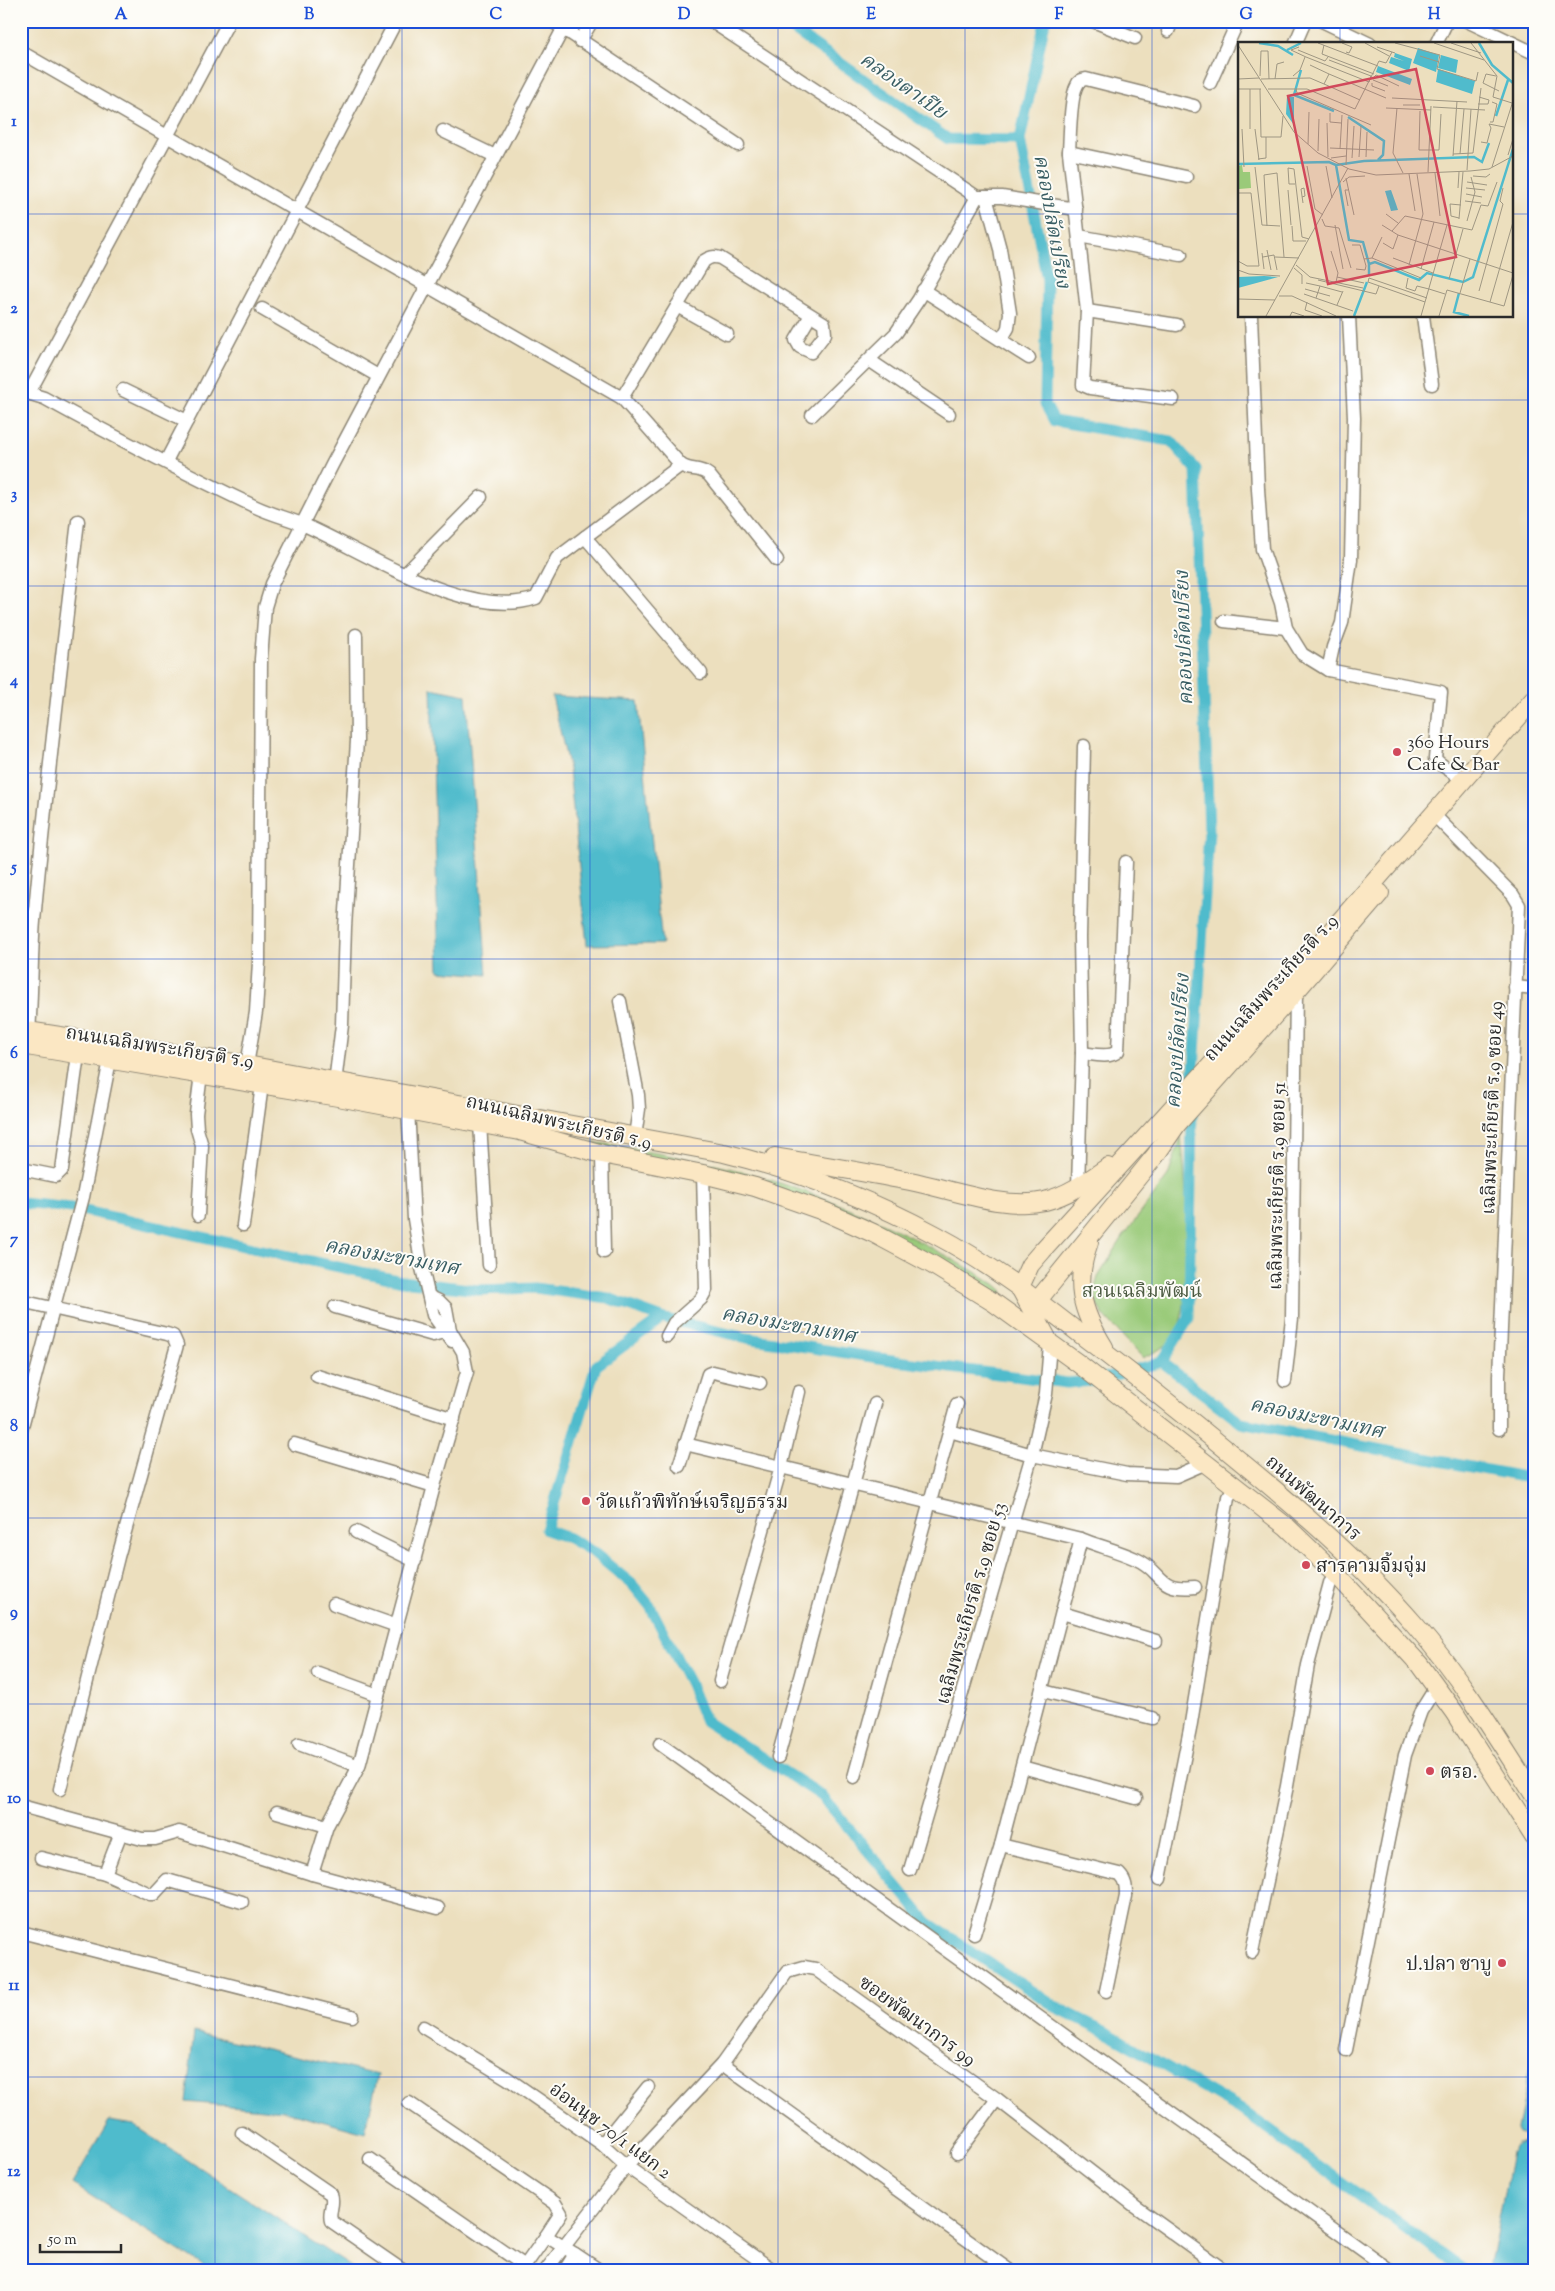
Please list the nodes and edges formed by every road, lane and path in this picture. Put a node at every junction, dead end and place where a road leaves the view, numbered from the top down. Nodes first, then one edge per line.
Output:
1 (230, 21) edge
2 (396, 21) edge
3 (552, 21) edge
4 (577, 21) edge
5 (592, 21) edge
6 (711, 21) edge
7 (1093, 21) edge
8 (1238, 21) edge
9 (1305, 21) edge
10 (1322, 21) edge
11 (1447, 21) edge
12 (1467, 21) edge
13 (571, 34) junction
14 (1135, 38) dead end
15 (1296, 42) edge
16 (1365, 42) edge
17 (1437, 42) edge
18 (1511, 42) edge
19 (1512, 42) edge
20 (21, 52) edge
21 (1534, 53) edge
22 (1210, 83) dead end
23 (1194, 106) dead end
24 (443, 131) dead end
25 (168, 137) junction
26 (738, 145) dead end
27 (1069, 152) junction
28 (495, 156) junction
29 (1186, 177) dead end
30 (982, 197) junction
31 (1076, 209) junction
32 (298, 211) junction
33 (1079, 236) junction
34 (1181, 255) dead end
35 (427, 286) junction
36 (921, 295) junction
37 (678, 306) junction
38 (262, 309) dead end
39 (1087, 311) junction
40 (812, 315) dead end
41 (1251, 318) edge
42 (1349, 318) edge
43 (1423, 318) edge
44 (1177, 326) dead end
45 (727, 334) dead end
46 (1001, 340) junction
47 (1030, 358) dead end
48 (868, 360) junction
49 (378, 376) junction
50 (1432, 384) dead end
51 (123, 390) dead end
52 (25, 392) edge
53 (622, 398) junction
54 (1173, 399) dead end
55 (949, 414) dead end
56 (812, 415) dead end
57 (187, 421) junction
58 (166, 461) junction
59 (681, 465) junction
60 (481, 498) dead end
61 (78, 521) dead end
62 (302, 524) junction
63 (585, 537) junction
64 (777, 560) dead end
65 (405, 574) junction
66 (1224, 621) dead end
67 (1286, 628) junction
68 (356, 635) dead end
69 (1328, 670) junction
70 (701, 673) dead end
71 (1534, 699) edge
72 (1534, 715) edge
73 (1084, 746) dead end
74 (1462, 781) junction
75 (1439, 820) junction
76 (1126, 862) dead end
77 (1515, 987) junction
78 (1534, 989) edge
79 (1296, 991) junction
80 (620, 1001) dead end
81 (24, 1035) edge
82 (1082, 1053) junction
83 (78, 1055) junction
84 (110, 1060) junction
85 (1218, 1068) junction
86 (245, 1073) junction
87 (202, 1074) junction
88 (335, 1082) junction
89 (262, 1084) junction
90 (408, 1109) junction
91 (480, 1124) junction
92 (635, 1136) junction
93 (724, 1153) junction
94 (1130, 1153) junction
95 (602, 1154) junction
96 (21, 1169) edge
97 (703, 1174) junction
98 (1078, 1187) junction
99 (198, 1215) dead end
100 (243, 1225) dead end
101 (1092, 1235) junction
102 (604, 1252) dead end
103 (489, 1265) dead end
104 (1028, 1296) junction
105 (21, 1301) edge
106 (993, 1302) junction
107 (335, 1307) dead end
108 (54, 1309) junction
109 (447, 1332) junction
110 (667, 1336) dead end
111 (1050, 1344) junction
112 (1113, 1358) junction
113 (318, 1376) dead end
114 (1285, 1381) dead end
115 (760, 1383) dead end
116 (799, 1392) dead end
117 (875, 1404) dead end
118 (957, 1404) dead end
119 (454, 1419) junction
120 (1499, 1429) dead end
121 (21, 1430) edge
122 (950, 1431) junction
123 (294, 1444) dead end
124 (685, 1444) junction
125 (1032, 1455) junction
126 (1206, 1463) junction
127 (679, 1466) dead end
128 (781, 1467) junction
129 (855, 1484) junction
130 (434, 1486) junction
131 (1235, 1487) junction
132 (931, 1502) junction
133 (1013, 1523) junction
134 (356, 1532) dead end
135 (1081, 1539) junction
136 (415, 1561) junction
137 (1337, 1574) junction
138 (1195, 1587) dead end
139 (334, 1604) dead end
140 (1062, 1613) junction
141 (397, 1626) junction
142 (1156, 1641) dead end
143 (318, 1673) dead end
144 (720, 1681) dead end
145 (1436, 1687) junction
146 (1043, 1691) junction
147 (378, 1695) junction
148 (1152, 1718) dead end
149 (299, 1744) dead end
150 (660, 1744) dead end
151 (778, 1757) dead end
152 (359, 1766) junction
153 (1022, 1767) junction
154 (854, 1777) dead end
155 (60, 1789) dead end
156 (1534, 1795) edge
157 (1136, 1798) dead end
158 (21, 1806) edge
159 (277, 1812) dead end
160 (327, 1826) junction
161 (120, 1835) junction
162 (1534, 1837) edge
163 (1001, 1845) junction
164 (41, 1858) dead end
165 (910, 1870) dead end
166 (105, 1874) junction
167 (312, 1874) junction
168 (1160, 1879) dead end
169 (242, 1902) dead end
170 (438, 1908) dead end
171 (21, 1932) edge
172 (974, 1934) dead end
173 (1252, 1952) dead end
174 (1106, 1991) dead end
175 (352, 2016) dead end
176 (423, 2026) dead end
177 (1346, 2050) dead end
178 (722, 2064) junction
179 (648, 2087) dead end
180 (997, 2099) junction
181 (409, 2103) dead end
182 (242, 2133) dead end
183 (602, 2144) junction
184 (957, 2152) dead end
185 (370, 2159) dead end
186 (626, 2166) junction
187 (546, 2236) junction
188 (564, 2247) junction
189 (575, 2254) junction
190 (524, 2268) edge
191 (402, 2270) edge
192 (546, 2270) edge
193 (565, 2270) edge
194 (599, 2270) edge
195 (773, 2270) edge
196 (1009, 2270) edge
197 (1224, 2270) edge
198 (1390, 2270) edge

1 - 25 street
2 - 32 street
3 - 13 street
4 - 13 street
5 - 13 street
6 - 30 street
7 - 14 street
8 - 22 street
9 - 15 street
10 - 16 street
11 - 17 street
12 - 18 street
13 - 26 street
13 - 28 street
19 - 21 street
20 - 25 street
23 - 27 street
24 - 28 street
25 - 32 street
25 - 52 street
27 - 29 street
27 - 31 street
28 - 35 street
30 - 31 street
30 - 36 street
30 - 46 street
31 - 33 street
32 - 35 street
32 - 57 street
33 - 34 street
33 - 39 street
35 - 49 street
35 - 53 street
36 - 46 street
36 - 48 street
37 - 40 street
37 - 45 street
37 - 53 street
38 - 49 street
39 - 44 street
39 - 54 street
41 - 67 street
42 - 69 street
43 - 50 street
46 - 47 street
48 - 55 street
48 - 56 street
49 - 62 street
51 - 57 street
52 - 58 street
53 - 59 street
57 - 58 street
58 - 62 street
59 - 63 street
59 - 64 street
60 - 65 street
61 - 81 street
62 - 65 street
62 - 86 street
63 - 65 street
63 - 70 street
66 - 67 street
67 - 69 street
68 - 88 street
69 - 74 street
71 - 74 main road, ถนนเฉลิมพระเกียรติ ร.9
72 - 75 main road, ถนนเฉลิมพระเกียรติ ร.9
73 - 82 street
74 - 85 main road, ถนนเฉลิมพระเกียรติ ร.9
75 - 77 street, เฉลิมพระเกียรติ ร.9 ซอย 49
75 - 79 main road, ถนนเฉลิมพระเกียรติ ร.9
76 - 82 street
77 - 78 street
77 - 120 street, เฉลิมพระเกียรติ ร.9 ซอย 49
79 - 85 main road, ถนนเฉลิมพระเกียรติ ร.9
79 - 114 street, เฉลิมพระเกียรติ ร.9 ซอย 51
80 - 92 street
81 - 83 main road, ถนนเฉลิมพระเกียรติ ร.9
81 - 86 main road, ถนนเฉลิมพระเกียรติ ร.9
82 - 98 street
83 - 84 main road, ถนนเฉลิมพระเกียรติ ร.9
83 - 96 street
84 - 87 main road, ถนนเฉลิมพระเกียรติ ร.9
84 - 108 street
85 - 94 main road, ถนนเฉลิมพระเกียรติ ร.9
85 - 101 main road, ถนนเฉลิมพระเกียรติ ร.9
86 - 87 main road, ถนนเฉลิมพระเกียรติ ร.9
86 - 88 main road, ถนนเฉลิมพระเกียรติ ร.9
86 - 89 main road, ถนนเฉลิมพระเกียรติ ร.9
87 - 99 street
88 - 92 main road, ถนนเฉลิมพระเกียรติ ร.9
89 - 90 main road, ถนนเฉลิมพระเกียรติ ร.9
89 - 100 street
90 - 91 main road, ถนนเฉลิมพระเกียรติ ร.9
90 - 109 street
91 - 95 main road, ถนนเฉลิมพระเกียรติ ร.9
91 - 103 street
92 - 93 main road, ถนนเฉลิมพระเกียรติ ร.9
93 - 98 main road
93 - 104 main road, ถนนเฉลิมพระเกียรติ ร.9
94 - 98 main road
94 - 104 main road, ถนนเฉลิมพระเกียรติ ร.9
95 - 97 main road, ถนนเฉลิมพระเกียรติ ร.9
95 - 102 street
97 - 106 main road, ถนนเฉลิมพระเกียรติ ร.9
97 - 110 street
101 - 104 main road, ถนนเฉลิมพระเกียรติ ร.9
101 - 112 main road
104 - 106 main road
104 - 111 main road
104 - 112 main road, ถนนพัฒนาการ
105 - 108 street
106 - 111 main road, ถนนเฉลิมพระเกียรติ ร.9
107 - 109 street
108 - 121 street
108 - 155 street
109 - 119 street
111 - 125 street, เฉลิมพระเกียรติ ร.9 ซอย 53
111 - 126 main road
112 - 156 main road, ถนนพัฒนาการ
113 - 119 street
115 - 124 street
116 - 128 street
117 - 129 street
118 - 122 street
119 - 130 street
122 - 125 street
122 - 132 street
123 - 130 street
124 - 127 street
124 - 128 street
125 - 126 street
125 - 133 street, เฉลิมพระเกียรติ ร.9 ซอย 53
126 - 131 main road
128 - 129 street
128 - 144 street
129 - 132 street
129 - 151 street
130 - 136 street
131 - 137 main road
131 - 168 street
132 - 133 street
132 - 154 street
133 - 135 street
133 - 165 street, เฉลิมพระเกียรติ ร.9 ซอย 53
134 - 136 street
135 - 138 street
135 - 140 street
136 - 141 street
137 - 145 main road
137 - 173 street
139 - 141 street
140 - 142 street
140 - 146 street
141 - 147 street
143 - 147 street
145 - 162 main road
145 - 177 street
146 - 148 street
146 - 153 street
147 - 152 street
149 - 152 street
150 - 198 street
152 - 160 street
153 - 157 street
153 - 163 street
158 - 161 street
159 - 160 street
160 - 167 street
161 - 166 street
161 - 167 street
163 - 172 street
163 - 174 street
164 - 166 street
166 - 169 street
167 - 170 street
171 - 175 street
176 - 183 street, อ่อนนุช 70/1 แยก 2
178 - 180 street, ซอยพัฒนาการ 99
178 - 186 street, ซอยพัฒนาการ 99
178 - 196 street
179 - 183 street
180 - 184 street
180 - 197 street, ซอยพัฒนาการ 99
181 - 187 street
182 - 191 street
183 - 186 street, อ่อนนุช 70/1 แยก 2
185 - 190 street
186 - 188 street, ซอยพัฒนาการ 99
186 - 195 street, อ่อนนุช 70/1 แยก 2
187 - 188 street
187 - 190 street
188 - 189 street
188 - 192 street, ซอยพัฒนาการ 99
189 - 193 street
189 - 194 street

